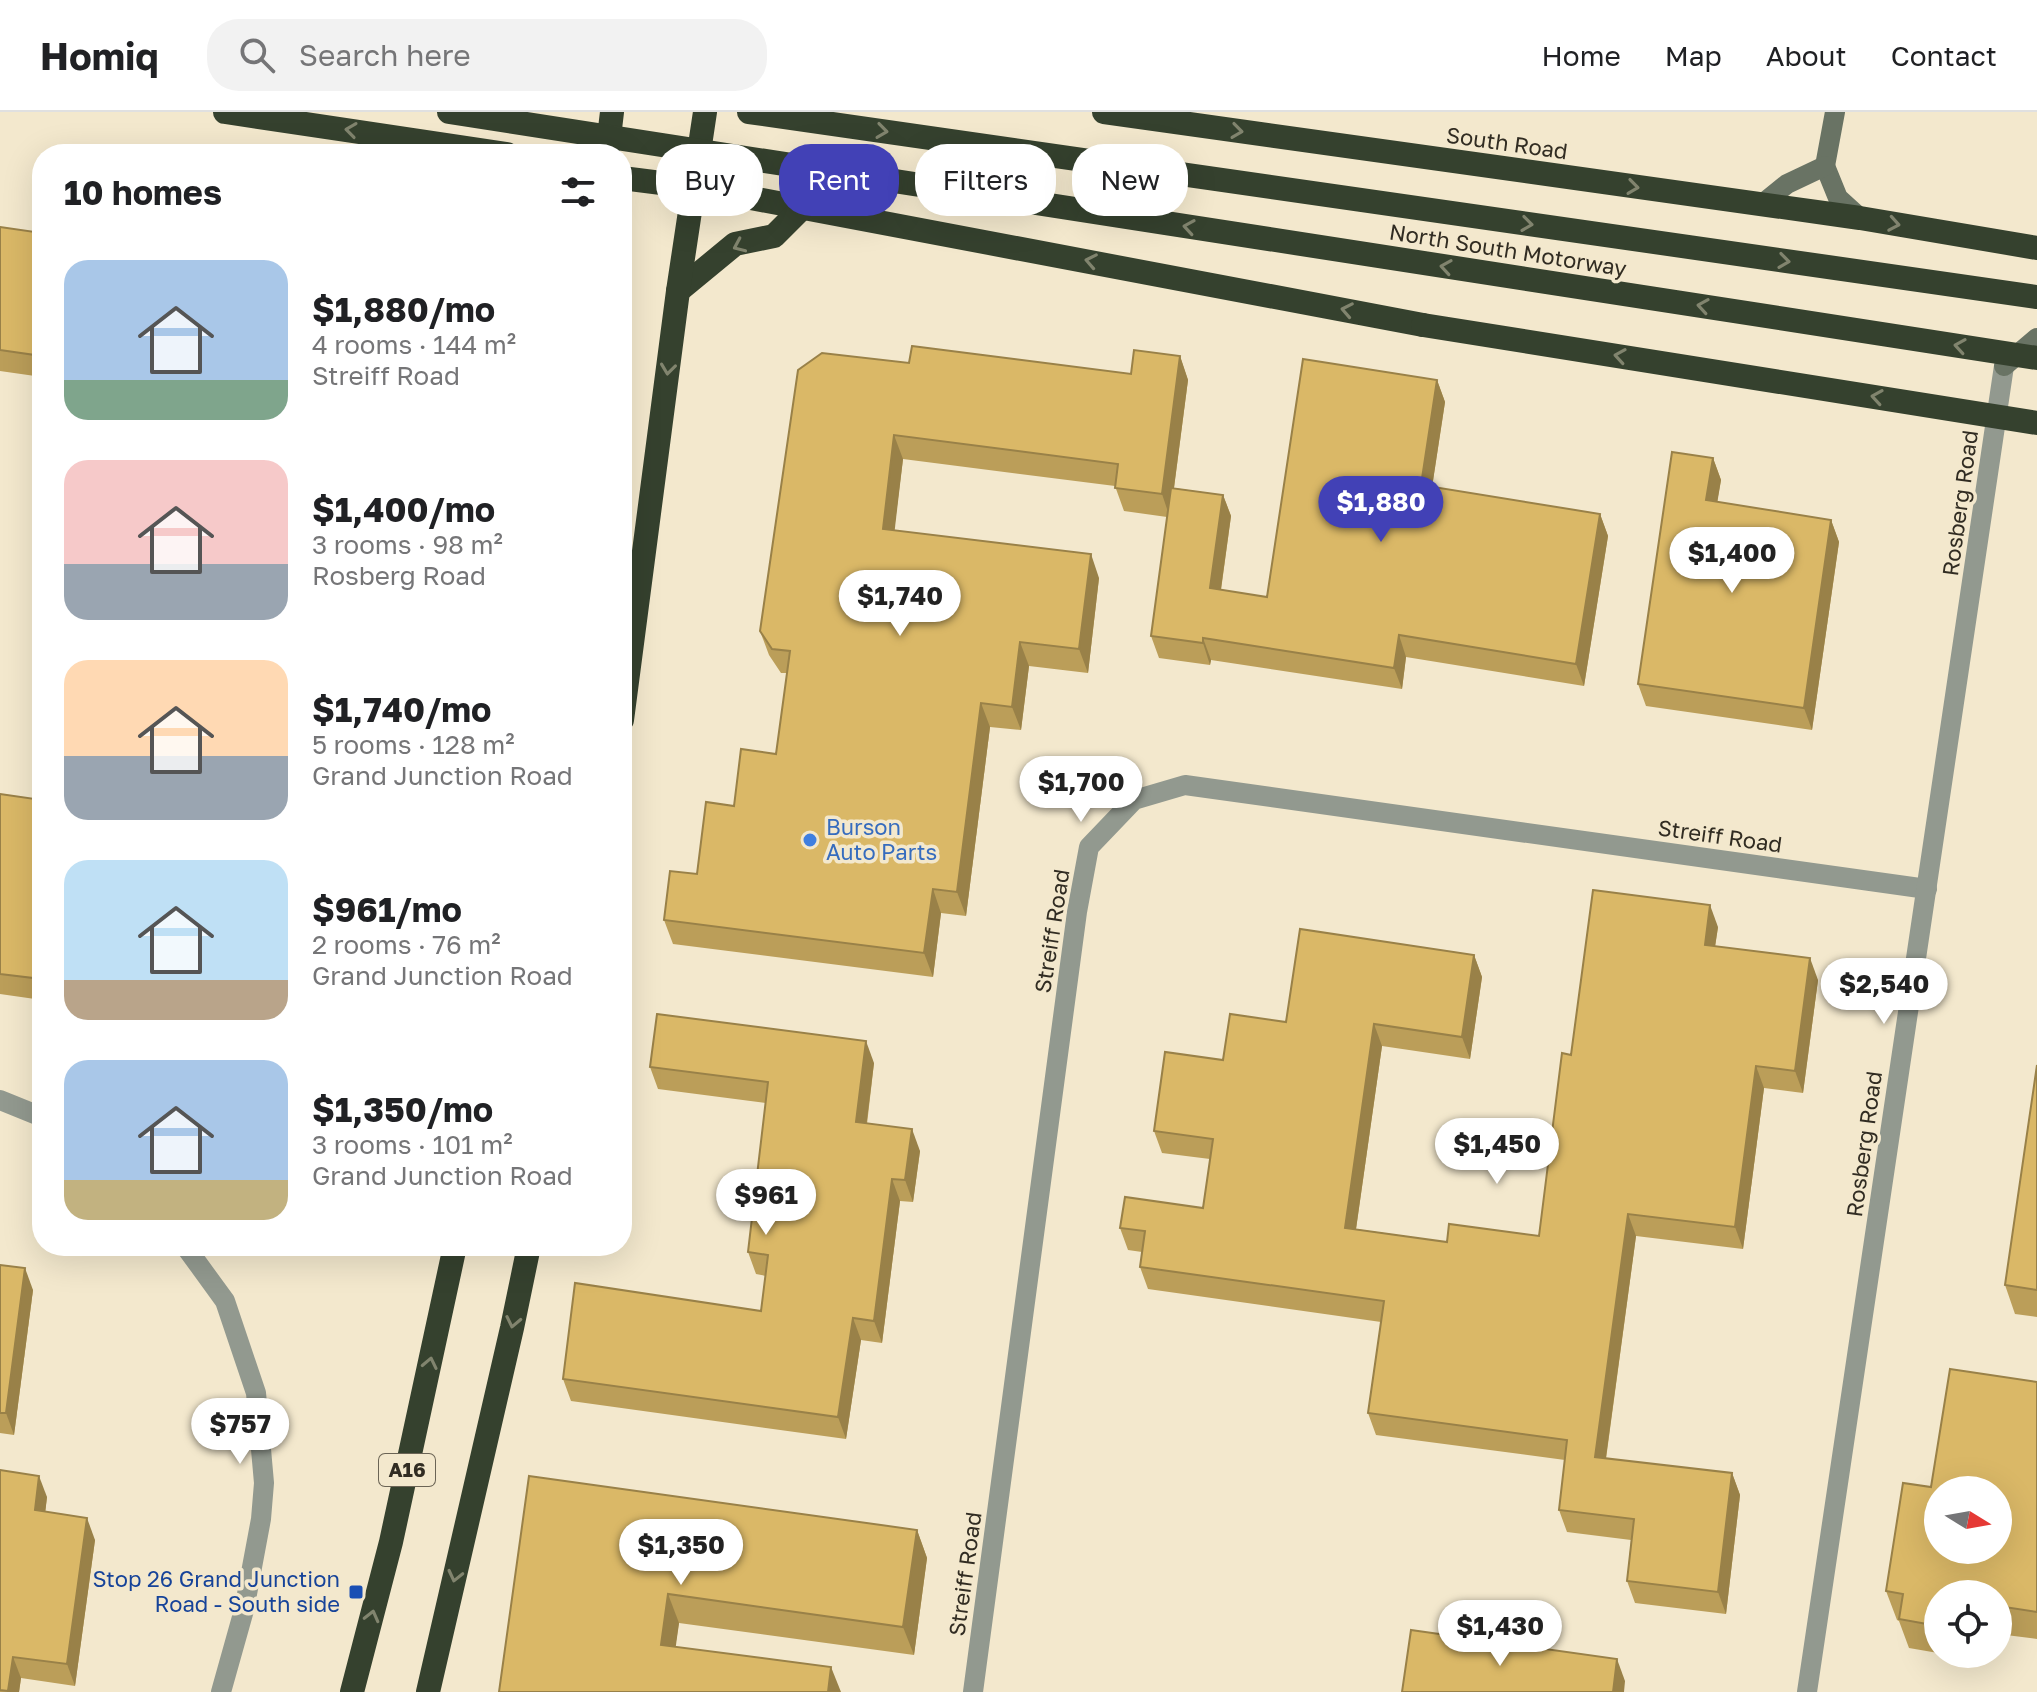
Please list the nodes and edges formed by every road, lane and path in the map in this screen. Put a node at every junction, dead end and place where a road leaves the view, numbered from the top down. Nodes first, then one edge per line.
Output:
1 (225, 112) edge
2 (449, 112) edge
3 (523, 112) edge
4 (612, 112) edge
5 (705, 112) edge
6 (749, 112) edge
7 (1104, 112) edge
8 (1835, 112) edge
9 (441, 144) edge
10 (501, 144) edge
11 (608, 144) edge
12 (700, 144) edge
13 (1825, 166) junction
14 (632, 179) edge
15 (656, 182) edge
16 (1761, 205) junction
17 (689, 216) edge
18 (794, 216) edge
19 (844, 216) edge
20 (1860, 218) junction
21 (2037, 248) edge
22 (678, 291) junction
23 (2037, 297) edge
24 (2037, 338) edge
25 (2037, 358) edge
26 (2037, 423) edge
27 (632, 643) edge
28 (1927, 889) junction
29 (0, 1100) edge
30 (32, 1113) edge
31 (192, 1256) edge
32 (453, 1256) edge
33 (527, 1256) edge
34 (221, 1692) edge
35 (352, 1692) edge
36 (428, 1692) edge
37 (973, 1692) edge
38 (1807, 1692) edge

9 -> 1 highway
25 -> 2 highway, North South Motorway, bridge
3 - 10 highway
4 - 11 highway
5 - 12 highway
6 -> 23 highway, North South Motorway
7 -> 16 highway, South Road
8 - 13 street
13 - 16 street
13 - 20 street
14 - 15 highway
16 - 20 highway, South Road
17 - 22 highway
18 -> 22 highway
26 -> 19 highway, bridge
20 -> 21 highway, South Road
22 -> 27 highway
24 - 28 street, Rosberg Road
28 - 37 street, Streiff Road
28 - 38 street, Rosberg Road
29 - 30 street
31 - 34 street
35 -> 32 highway, A16
33 -> 36 highway

